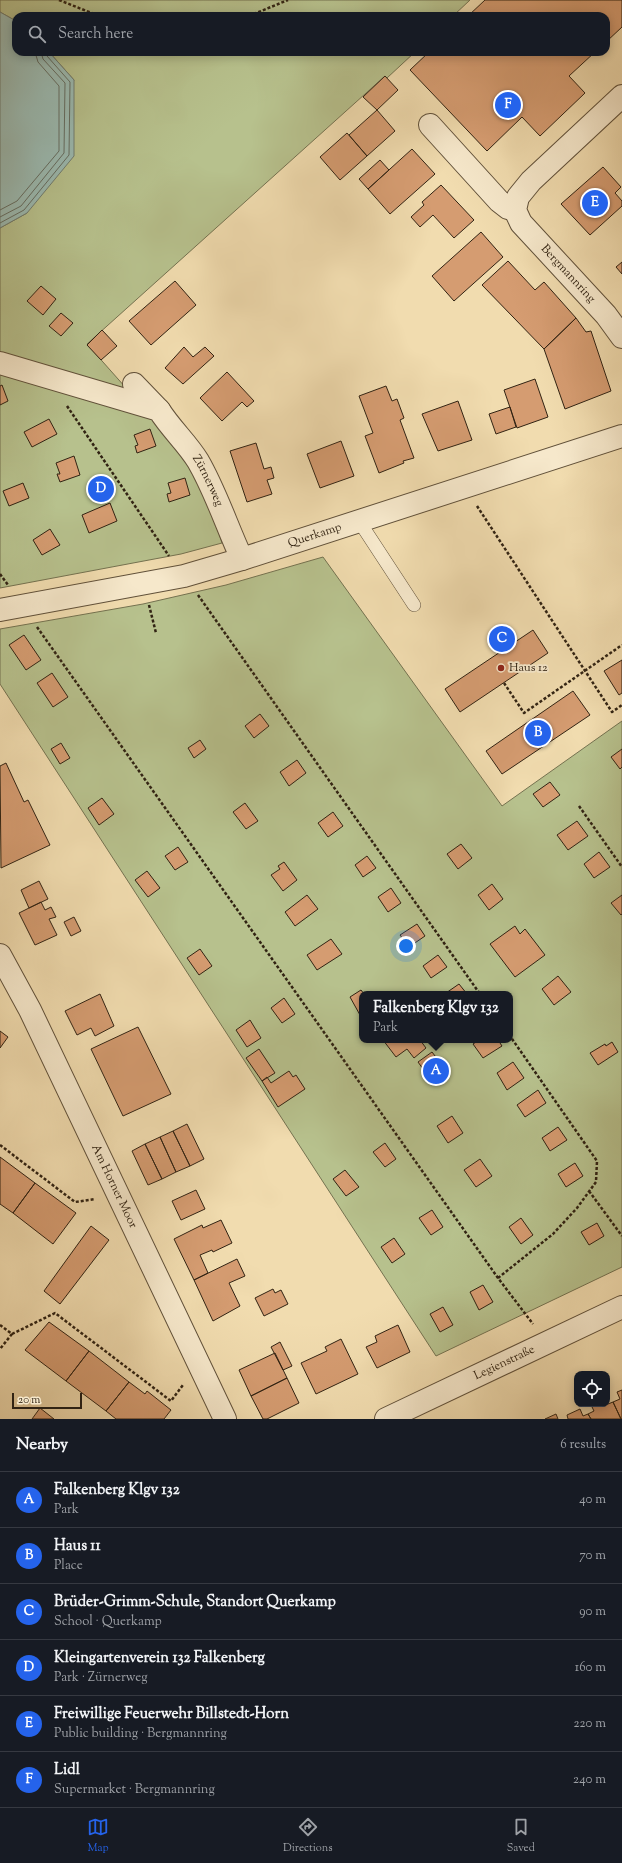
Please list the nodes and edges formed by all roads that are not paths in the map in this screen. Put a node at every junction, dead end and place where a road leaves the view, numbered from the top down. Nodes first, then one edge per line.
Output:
1 (622, 96) edge
2 (430, 125) dead end
3 (515, 210) junction
4 (622, 337) edge
5 (0, 363) edge
6 (134, 384) dead end
7 (159, 410) junction
8 (622, 436) edge
9 (359, 521) junction
10 (242, 559) junction
11 (414, 605) dead end
12 (0, 610) edge
13 (0, 955) edge
14 (622, 1307) edge
15 (225, 1419) edge
16 (386, 1419) edge

1 - 3 street
2 - 3 street, Bergmannring
3 - 4 street, Bergmannring
5 - 7 street
6 - 7 street, Zürnerweg
7 - 10 street, Zürnerweg
8 - 9 street, Querkamp
9 - 10 street, Querkamp
9 - 11 lane
10 - 12 street, Querkamp
13 - 15 street, Am Horner Moor
14 - 16 street, Legienstraße

